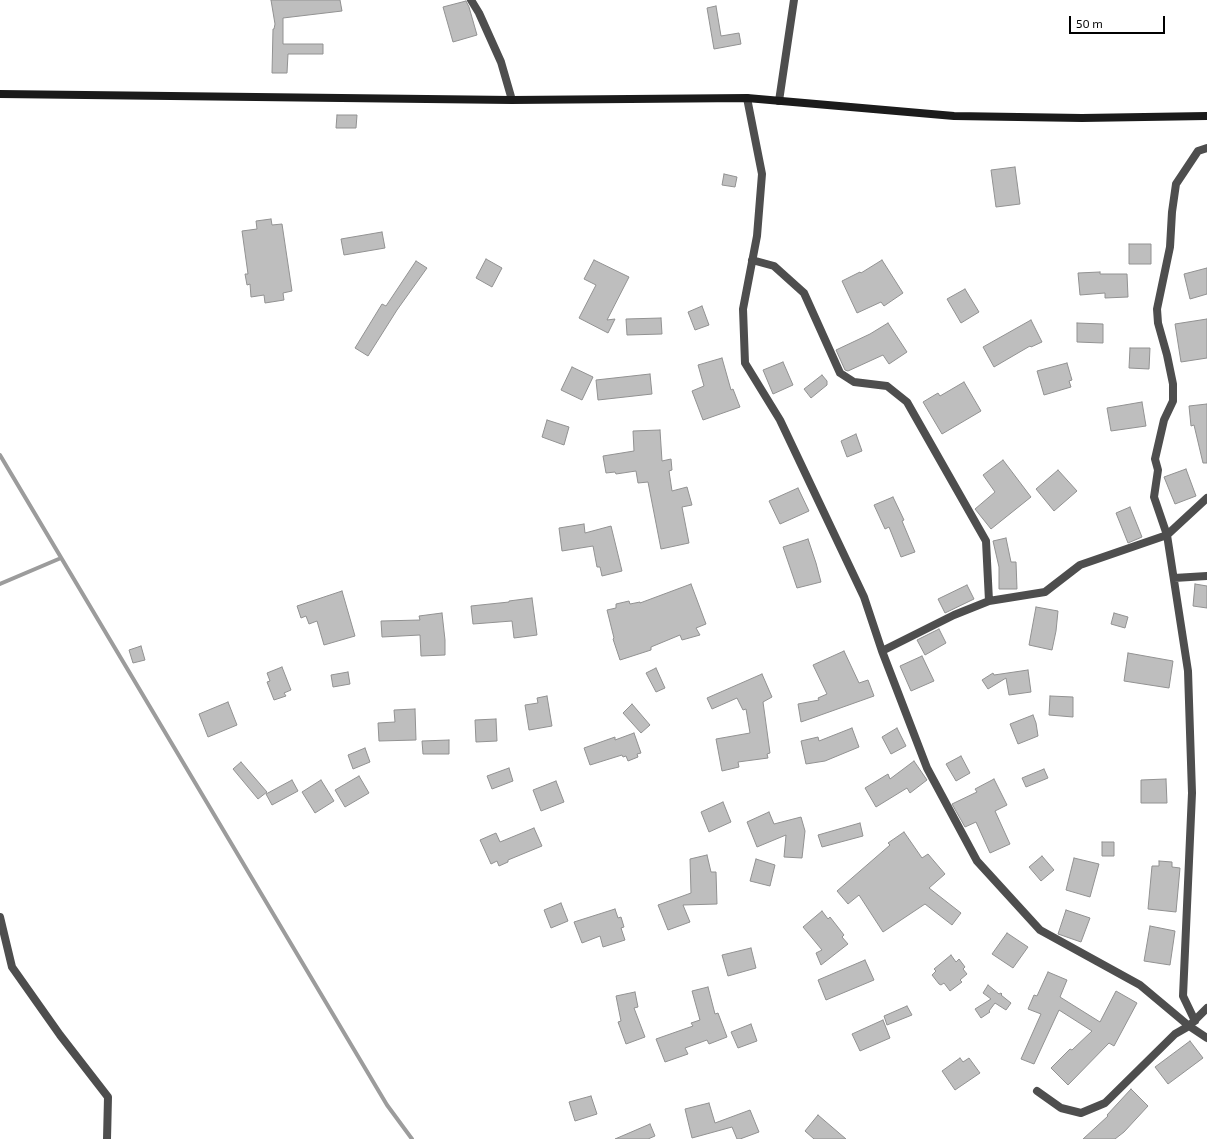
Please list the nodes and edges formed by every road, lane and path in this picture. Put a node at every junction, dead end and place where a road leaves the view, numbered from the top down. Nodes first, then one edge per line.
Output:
1 (470, 0) edge
2 (794, 0) edge
3 (0, 94) edge
4 (747, 98) junction
5 (512, 100) junction
6 (779, 101) junction
7 (1207, 116) edge
8 (1207, 148) edge
9 (752, 260) junction
10 (1207, 498) edge
11 (1167, 535) junction
12 (1207, 576) edge
13 (1174, 578) junction
14 (989, 601) junction
15 (882, 651) junction
16 (0, 917) edge
17 (1207, 1008) edge
18 (1192, 1024) junction
19 (1207, 1038) edge
20 (1037, 1090) dead end
21 (107, 1139) edge

1 - 5 street
2 - 6 street
3 - 5 main road
4 - 5 main road
4 - 6 main road
4 - 9 street
6 - 7 main road
8 - 11 street
9 - 14 street
9 - 15 street
10 - 11 street
11 - 13 street
11 - 14 street
12 - 13 street
13 - 18 street
14 - 15 street
15 - 18 street
16 - 21 street
17 - 18 street
18 - 19 street
18 - 20 street

